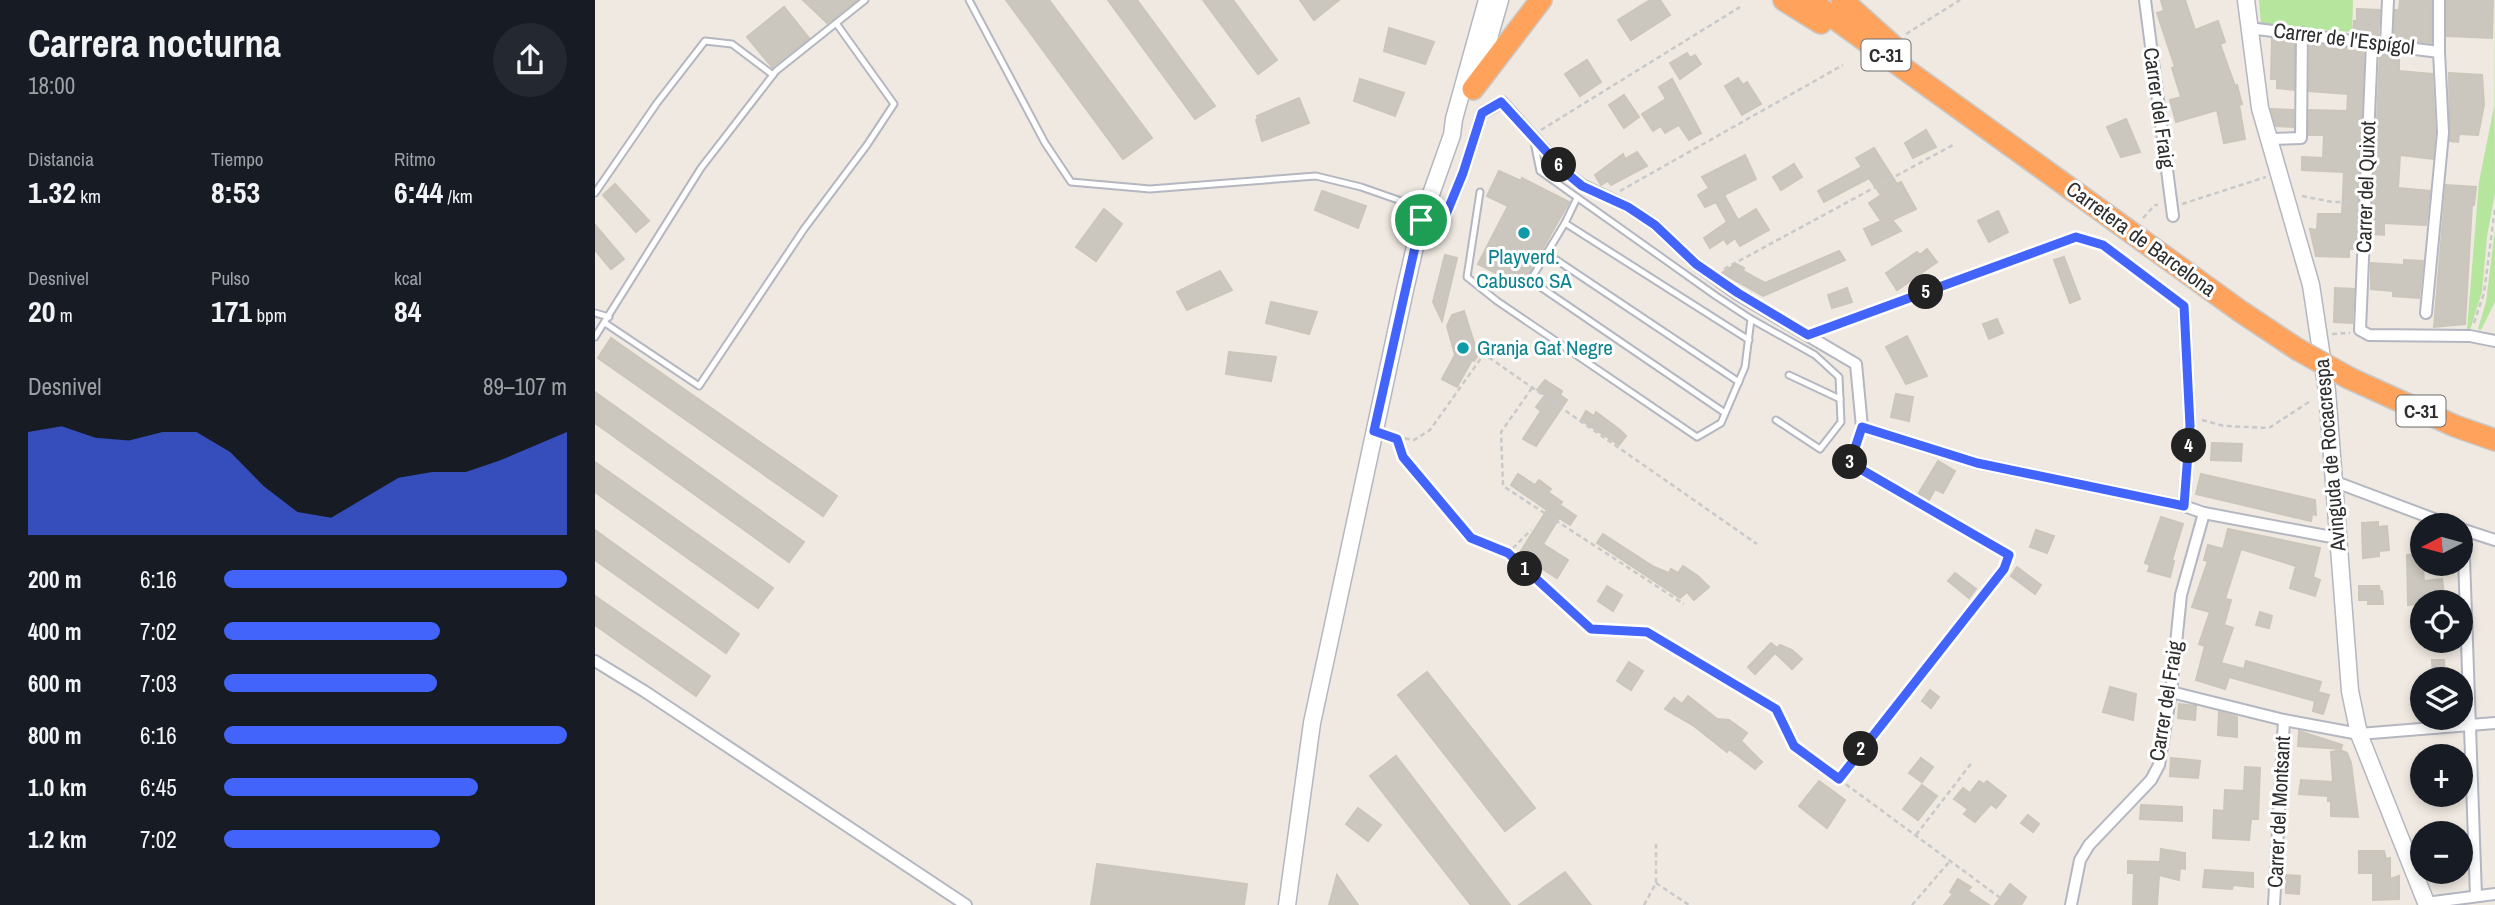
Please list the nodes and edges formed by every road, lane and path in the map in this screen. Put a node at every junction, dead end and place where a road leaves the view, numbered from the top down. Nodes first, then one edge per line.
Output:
1 (865, 0) edge
2 (969, 0) edge
3 (1487, 0) edge
4 (1500, 0) edge
5 (1541, 0) edge
6 (1784, 0) edge
7 (1809, 0) edge
8 (1842, 0) edge
9 (1960, 0) edge
10 (2145, 0) edge
11 (2246, 0) edge
12 (2388, 0) edge
13 (2439, 0) edge
14 (1740, 7) dead end
15 (836, 23) junction
16 (2249, 28) junction
17 (2302, 33) junction
18 (1897, 39) dead end
19 (2372, 44) junction
20 (2386, 45) junction
21 (2439, 52) junction
22 (1843, 65) dead end
23 (773, 75) junction
24 (1473, 89) junction
25 (1963, 110) junction
26 (1451, 135) junction
27 (1533, 136) junction
28 (2269, 139) junction
29 (1953, 145) dead end
30 (2279, 173) junction
31 (1480, 192) dead end
32 (595, 193) edge
33 (2285, 194) junction
34 (1577, 198) junction
35 (1608, 198) junction
36 (2365, 202) junction
37 (2495, 208) edge
38 (2172, 211) joint
39 (1423, 215) junction
40 (1565, 223) junction
41 (1546, 253) junction
42 (1712, 275) junction
43 (2184, 306) joint
44 (595, 313) edge
45 (2426, 313) dead end
46 (1751, 319) junction
47 (607, 320) junction
48 (2360, 330) junction
49 (2328, 334) dead end
50 (1808, 335) junction
51 (2470, 336) junction
52 (595, 337) edge
53 (1749, 340) junction
54 (2495, 341) edge
55 (1789, 375) dead end
56 (1739, 382) junction
57 (1532, 388) junction
58 (2327, 391) junction
59 (1840, 400) junction
60 (1725, 413) junction
61 (2190, 417) junction
62 (1776, 420) dead end
63 (1862, 427) junction
64 (1374, 431) junction
65 (1397, 439) junction
66 (2495, 440) edge
67 (2333, 481) junction
68 (2184, 506) junction
69 (2204, 513) junction
70 (2418, 513) edge
71 (1531, 530) dead end
72 (2473, 533) edge
73 (2337, 538) junction
74 (2495, 540) edge
75 (1757, 544) dead end
76 (1508, 553) junction
77 (2464, 576) edge
78 (1685, 604) dead end
79 (595, 661) edge
80 (2468, 667) edge
81 (2171, 692) junction
82 (2284, 720) junction
83 (2495, 723) edge
84 (2473, 726) edge
85 (2415, 730) edge
86 (2471, 730) edge
87 (2359, 734) junction
88 (1973, 761) dead end
89 (1839, 779) junction
90 (1916, 835) junction
91 (1655, 844) dead end
92 (1950, 861) junction
93 (1656, 883) junction
94 (2495, 894) edge
95 (2476, 896) junction
96 (2426, 904) edge
97 (966, 905) edge
98 (1287, 905) edge
99 (1644, 905) edge
100 (1689, 905) edge
101 (1912, 905) edge
102 (2010, 905) edge
103 (2071, 905) edge
104 (2274, 905) edge

1 - 15 lane
2 - 39 lane
3 - 26 street
4 - 24 street
5 - 24 highway
6 - 25 highway
7 - 25 highway, Carretera de Barcelona / C-31
8 - 25 highway
9 - 18 path
10 - 38 street, Carrer del Fraig
11 - 16 street, Avinguda de Rocacrespa
12 - 20 street
13 - 21 street
14 - 27 path
15 - 23 lane
15 - 47 lane
16 - 17 street, Carrer de l'Espígol
16 - 28 street, Avinguda de Rocacrespa
17 - 19 street, Carrer de l'Espígol
17 - 28 street
19 - 20 street, Carrer de l'Espígol
19 - 36 street, Carrer del Quixot
20 - 21 street, Carrer de l'Espígol
21 - 45 street
22 - 35 path
23 - 32 lane
23 - 47 lane
24 - 26 street
25 - 66 highway, Carretera de Barcelona / C-31, bridge
26 - 39 street
27 - 34 lane
27 - 35 street
27 - 39 street
28 - 30 street, Avinguda de Rocacrespa
29 - 42 path
30 - 33 street, Avinguda de Rocacrespa
30 - 38 path
31 - 60 lane
33 - 36 path
33 - 58 street, Avinguda de Rocacrespa
34 - 40 lane
34 - 46 lane
35 - 42 street
36 - 48 street, Carrer del Quixot
37 - 51 path
39 - 64 street
40 - 41 lane
40 - 53 lane
41 - 56 lane
41 - 60 lane
42 - 50 street
43 - 50 path
43 - 61 street
44 - 47 lane
46 - 53 lane
46 - 59 lane
47 - 52 lane
48 - 49 path
48 - 51 street
50 - 63 street
51 - 54 street
53 - 56 lane
55 - 59 lane
56 - 60 lane
57 - 65 path
57 - 75 path
57 - 78 path
58 - 61 path
58 - 67 street, Avinguda de Rocacrespa
59 - 62 lane
61 - 68 street
63 - 68 street
63 - 89 path
64 - 65 path
64 - 98 street
65 - 76 path
67 - 70 street
67 - 73 street, Avinguda de Rocacrespa
68 - 69 street
69 - 73 street
69 - 81 street, Carrer del Fraig
71 - 76 path
72 - 74 street
73 - 87 street, Avinguda de Rocacrespa
76 - 89 path
77 - 80 street
79 - 97 street
81 - 82 street
81 - 103 street, Carrer del Fraig
82 - 87 street
82 - 104 street, Carrer del Montsant
83 - 84 street
85 - 87 street
86 - 95 street
87 - 96 street, Avinguda de Rocacrespa
88 - 90 path
89 - 90 path
90 - 92 path
91 - 93 path
92 - 101 path
92 - 102 path
93 - 99 path
93 - 100 path
94 - 95 street
95 - 96 street

